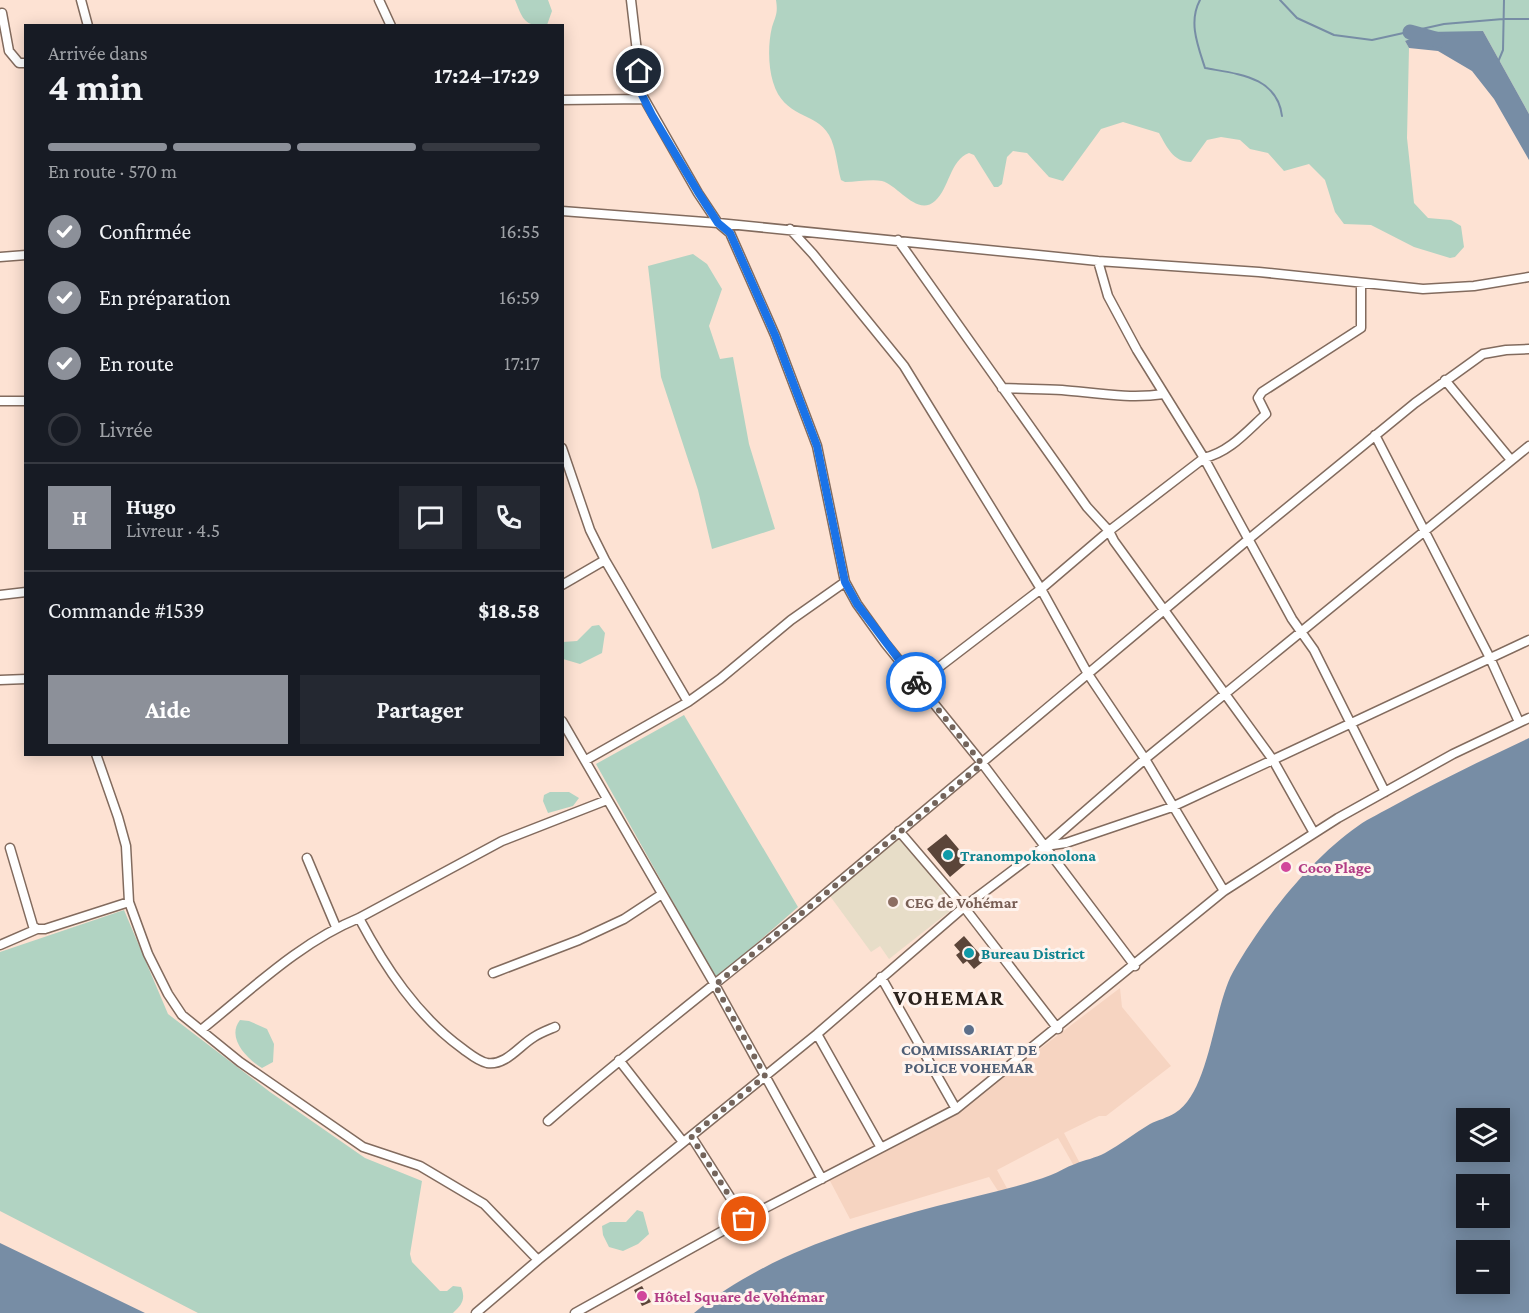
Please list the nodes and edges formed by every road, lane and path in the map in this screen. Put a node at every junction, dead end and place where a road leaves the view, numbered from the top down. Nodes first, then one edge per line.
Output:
1 (81, 0) edge
2 (379, 0) edge
3 (631, 0) edge
4 (2, 14) dead end
5 (87, 24) edge
6 (390, 24) edge
7 (4, 47) edge
8 (24, 63) edge
9 (644, 99) junction
10 (564, 100) edge
11 (564, 211) edge
12 (718, 223) junction
13 (790, 230) junction
14 (898, 240) junction
15 (24, 255) edge
16 (0, 256) edge
17 (1098, 261) junction
18 (1529, 277) edge
19 (1361, 283) junction
20 (1529, 349) edge
21 (1445, 380) junction
22 (1002, 388) junction
23 (1164, 394) junction
24 (0, 401) edge
25 (24, 401) edge
26 (1375, 435) junction
27 (1529, 446) edge
28 (564, 454) edge
29 (1204, 458) junction
30 (1511, 460) junction
31 (1108, 531) junction
32 (1424, 532) junction
33 (1250, 538) junction
34 (605, 560) junction
35 (845, 582) junction
36 (564, 584) edge
37 (1041, 589) junction
38 (24, 592) edge
39 (0, 595) edge
40 (1164, 609) junction
41 (1302, 633) junction
42 (1529, 640) edge
43 (1490, 658) junction
44 (1088, 674) junction
45 (24, 679) edge
46 (0, 680) edge
47 (917, 684) junction
48 (1224, 696) junction
49 (688, 702) junction
50 (1529, 718) edge
51 (1519, 722) junction
52 (564, 724) edge
53 (1349, 724) junction
54 (97, 756) edge
55 (1145, 759) junction
56 (586, 760) junction
57 (1273, 760) junction
58 (982, 764) junction
59 (1385, 792) junction
60 (607, 800) junction
61 (1172, 807) junction
62 (899, 831) junction
63 (1314, 833) junction
64 (1045, 846) junction
65 (10, 848) dead end
66 (306, 858) dead end
67 (1224, 891) junction
68 (662, 894) junction
69 (129, 902) junction
70 (964, 908) junction
71 (359, 918) junction
72 (336, 927) junction
73 (37, 929) junction
74 (0, 945) edge
75 (1135, 966) junction
76 (493, 973) dead end
77 (881, 976) junction
78 (715, 985) junction
79 (555, 1027) dead end
80 (1058, 1029) junction
81 (201, 1030) junction
82 (817, 1034) junction
83 (619, 1060) junction
84 (765, 1076) junction
85 (956, 1109) junction
86 (548, 1121) dead end
87 (691, 1136) junction
88 (683, 1142) junction
89 (880, 1146) junction
90 (822, 1179) junction
91 (744, 1219) junction
92 (538, 1260) junction
93 (476, 1313) edge
94 (575, 1313) edge

1 - 5 street
2 - 6 street
3 - 9 street
4 - 7 street
7 - 8 street
9 - 10 street
9 - 12 street
11 - 12 street
12 - 13 street
12 - 35 street
13 - 14 street
13 - 37 street
14 - 17 street
14 - 22 street
15 - 16 street
17 - 19 street
17 - 23 street
18 - 19 street
19 - 29 street
20 - 21 street
21 - 26 street
21 - 30 street
22 - 23 street
22 - 31 street
23 - 29 street
24 - 25 street
26 - 32 street
26 - 33 street
27 - 30 street
28 - 34 street
29 - 31 street
29 - 33 street
30 - 32 street
31 - 37 street
31 - 40 street
32 - 41 street
32 - 43 street
33 - 40 street
33 - 41 street
34 - 36 street
34 - 49 street
35 - 47 street
35 - 49 street
37 - 44 street
37 - 47 street
38 - 39 street
40 - 44 street
40 - 48 street
41 - 48 street
41 - 53 street
42 - 43 street
43 - 51 street
43 - 53 street
44 - 55 street
44 - 58 street
45 - 46 street
47 - 58 street
48 - 55 street
48 - 57 street
49 - 56 street
50 - 51 street
51 - 59 street
52 - 56 street
53 - 57 street
53 - 59 street
54 - 69 street
55 - 61 street
55 - 64 street
56 - 60 street
57 - 61 street
57 - 63 street
58 - 62 street
58 - 64 street
59 - 63 street
60 - 68 street
60 - 71 street
61 - 64 street
61 - 67 street
62 - 70 street
62 - 78 street
63 - 67 street
64 - 70 street
64 - 75 street
65 - 73 street
66 - 72 street
67 - 75 street
68 - 76 street
68 - 78 street
69 - 73 street
69 - 81 street
70 - 77 street
70 - 80 street
71 - 72 street
71 - 79 street
72 - 81 street
73 - 74 street
75 - 80 street
77 - 82 street
77 - 85 street
78 - 83 street
78 - 84 street
80 - 85 street
81 - 92 street
82 - 84 street
82 - 89 street
83 - 86 street
83 - 88 street
84 - 87 street
84 - 90 street
85 - 89 street
87 - 88 street
87 - 91 street
88 - 92 street
89 - 90 street
90 - 91 street
91 - 94 street
92 - 93 street

